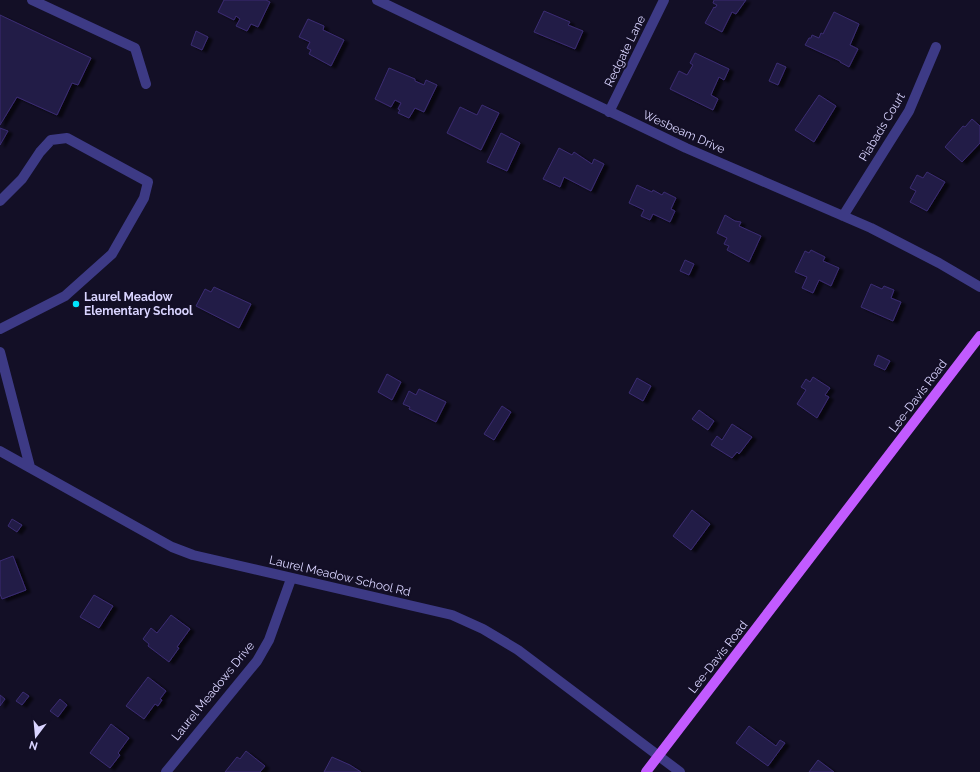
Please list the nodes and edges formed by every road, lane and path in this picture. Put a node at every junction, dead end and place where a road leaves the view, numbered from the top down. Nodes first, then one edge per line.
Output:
1 (32, 0) edge
2 (377, 0) edge
3 (664, 0) edge
4 (936, 47) dead end
5 (146, 84) dead end
6 (610, 112) junction
7 (0, 201) edge
8 (843, 216) junction
9 (980, 287) edge
10 (0, 329) edge
11 (980, 336) edge
12 (0, 352) edge
13 (0, 451) edge
14 (30, 467) junction
15 (291, 579) junction
16 (658, 756) junction
17 (166, 772) edge
18 (646, 772) edge
19 (680, 772) edge

1 - 5 street
2 - 6 street, Wesbeam Drive
3 - 6 street, Redgate Lane
4 - 8 street, Piabads Court
6 - 8 street, Wesbeam Drive
7 - 10 street
8 - 9 street, Wesbeam Drive
11 - 16 main road, Lee-Davis Road
12 - 14 street
13 - 14 street, Laurel Meadow School Rd
14 - 15 street, Laurel Meadow School Rd
15 - 16 street, Laurel Meadow School Rd
15 - 17 street, Laurel Meadows Drive
16 - 18 main road, Lee-Davis Road
16 - 19 street, Laurel Meadow School Rd

